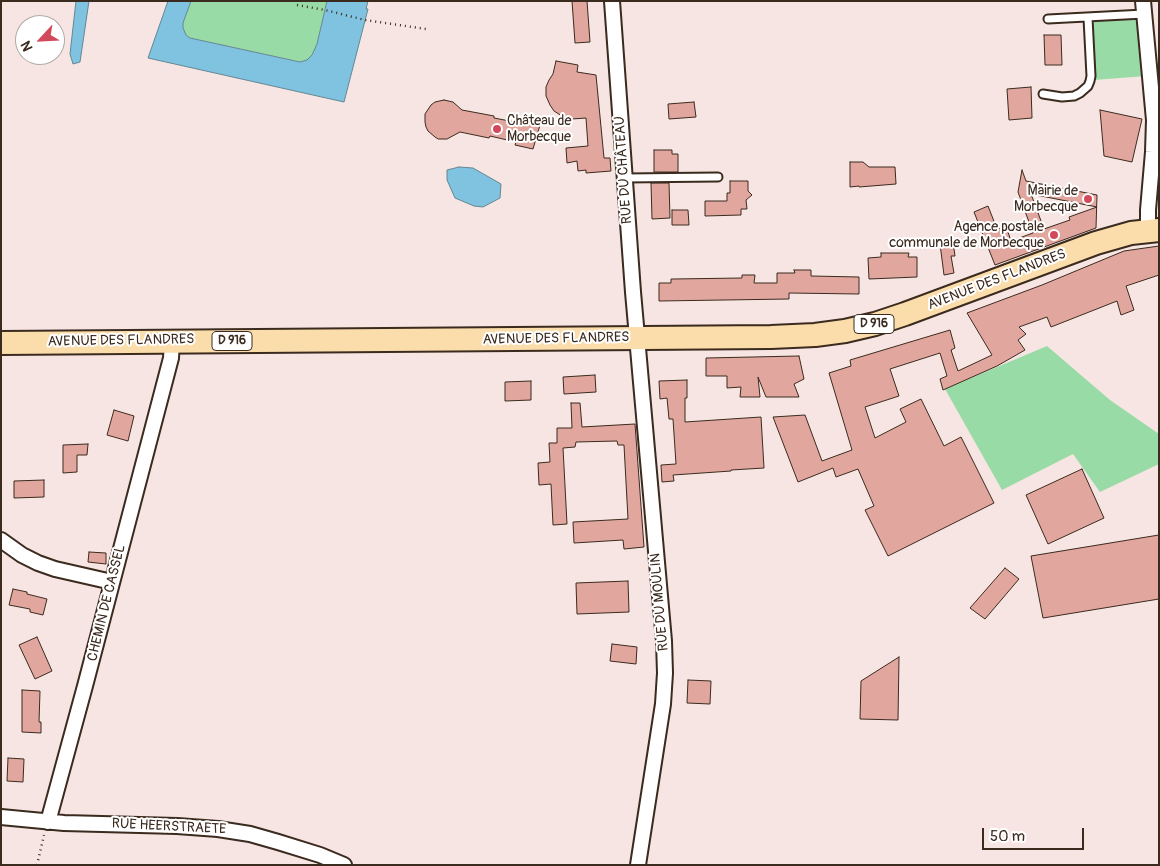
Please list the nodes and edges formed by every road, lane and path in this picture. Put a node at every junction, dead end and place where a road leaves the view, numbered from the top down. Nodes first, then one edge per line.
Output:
1 (612, 1) edge
2 (297, 5) dead end
3 (1144, 8) edge
4 (1088, 18) junction
5 (1048, 19) dead end
6 (426, 29) dead end
7 (1152, 34) edge
8 (1043, 94) dead end
9 (718, 177) dead end
10 (625, 178) junction
11 (1154, 230) edge
12 (638, 338) junction
13 (172, 341) junction
14 (1, 343) edge
15 (1, 540) edge
16 (112, 582) junction
17 (1, 818) edge
18 (48, 822) junction
19 (37, 865) edge
20 (344, 865) edge
21 (638, 865) edge

1 - 10 street, RUE DU CHÂTEAU
2 - 6 path
3 - 4 lane
3 - 7 street
4 - 5 lane
4 - 8 lane
7 - 11 street
9 - 10 lane
10 - 12 street, RUE DU CHÂTEAU
11 - 12 main road, AVENUE DES FLANDRES / D 916
12 - 13 main road, AVENUE DES FLANDRES / D 916
12 - 21 street, RUE DU MOULIN
13 - 14 main road, AVENUE DES FLANDRES / D 916
13 - 16 street, CHEMIN DE CASSEL
15 - 16 street
16 - 18 street, CHEMIN DE CASSEL
17 - 18 street, RUE HEERSTRAETE
18 - 19 path
18 - 20 street, RUE HEERSTRAETE

